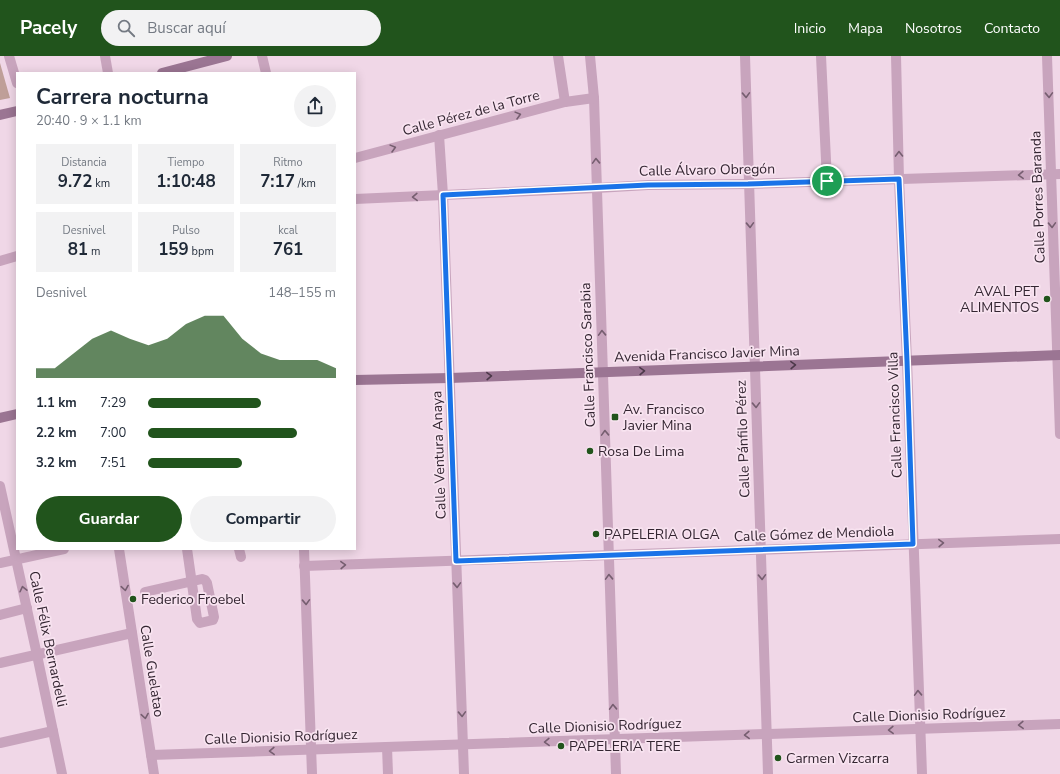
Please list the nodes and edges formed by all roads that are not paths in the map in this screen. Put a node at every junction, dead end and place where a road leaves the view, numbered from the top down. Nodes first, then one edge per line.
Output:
1 (9, 56) edge
2 (105, 56) edge
3 (227, 56) edge
4 (262, 56) edge
5 (558, 56) edge
6 (590, 56) edge
7 (745, 56) edge
8 (821, 56) edge
9 (896, 56) edge
10 (1048, 56) edge
11 (108, 72) edge
12 (166, 72) edge
13 (266, 72) edge
14 (16, 80) edge
15 (594, 98) junction
16 (565, 102) junction
17 (16, 111) edge
18 (0, 115) edge
19 (440, 136) junction
20 (356, 158) edge
21 (1055, 174) edge
22 (899, 179) junction
23 (827, 181) junction
24 (748, 184) junction
25 (597, 188) junction
26 (443, 195) junction
27 (356, 199) edge
28 (16, 256) edge
29 (0, 261) edge
30 (1058, 355) edge
31 (907, 361) junction
32 (754, 366) junction
33 (603, 372) junction
34 (450, 378) junction
35 (356, 380) edge
36 (16, 414) edge
37 (0, 418) edge
38 (1060, 425) edge
39 (1060, 434) edge
40 (0, 486) edge
41 (2, 504) edge
42 (1060, 539) edge
43 (913, 544) junction
44 (59, 550) edge
45 (119, 550) edge
46 (187, 550) edge
47 (304, 550) edge
48 (761, 550) junction
49 (609, 556) junction
50 (16, 559) junction
51 (456, 561) junction
52 (0, 563) edge
53 (304, 566) junction
54 (145, 592) dead end
55 (27, 608) junction
56 (0, 615) edge
57 (132, 633) junction
58 (37, 655) junction
59 (0, 663) edge
60 (1060, 724) edge
61 (920, 729) junction
62 (53, 731) junction
63 (767, 734) junction
64 (614, 739) junction
65 (0, 743) edge
66 (463, 745) junction
67 (387, 747) junction
68 (311, 750) junction
69 (151, 755) junction
70 (62, 774) edge
71 (154, 774) edge
72 (312, 774) edge
73 (388, 774) edge
74 (464, 774) edge
75 (616, 774) edge
76 (768, 774) edge
77 (922, 774) edge

1 - 14 street
2 - 11 street
3 - 12 main road
4 - 13 street
5 - 16 street
6 - 15 street, Calle Francisco Sarabia
7 -> 24 street, Calle Pánfilo Pérez
8 - 23 street
22 -> 9 street, Calle Francisco Villa
10 -> 21 street, Calle Porres Baranda
15 - 16 street, Calle Pérez de la Torre
25 -> 15 street, Calle Francisco Sarabia
19 -> 16 street, Calle Pérez de la Torre
17 - 18 main road
20 -> 19 street, Calle Pérez de la Torre
19 - 26 street, Calle Ventura Anaya
21 -> 22 street, Calle Álvaro Obregón
21 -> 30 street, Calle Porres Baranda
22 - 23 street, Calle Álvaro Obregón
22 - 31 street, Calle Francisco Villa
23 - 24 street, Calle Álvaro Obregón
24 - 25 street, Calle Álvaro Obregón
24 -> 32 street, Calle Pánfilo Pérez
25 - 26 street, Calle Álvaro Obregón
33 -> 25 street, Calle Francisco Sarabia
26 -> 27 street, Calle Álvaro Obregón
26 - 34 street, Calle Ventura Anaya
28 - 29 street
30 - 31 main road, Avenida Francisco Javier Mina
30 - 38 street, Calle Porres Baranda
32 -> 31 main road, Avenida Francisco Javier Mina
31 - 43 street, Calle Francisco Villa
33 -> 32 main road, Avenida Francisco Javier Mina
32 -> 48 street, Calle Pánfilo Pérez
34 -> 33 main road, Avenida Francisco Javier Mina
49 -> 33 street, Calle Francisco Sarabia
34 - 35 main road, Avenida Francisco Javier Mina
34 - 51 street, Calle Ventura Anaya
36 - 37 main road
38 - 39 street, Calle Porres Baranda
40 - 41 street, Calle Félix Bernardelli
41 - 50 street, Calle Félix Bernardelli
43 -> 42 street, Calle Gómez de Mendiola
43 - 48 street, Calle Gómez de Mendiola
61 -> 43 street, Calle Francisco Villa
44 - 50 street
45 -> 57 street, Calle Guelatao
46 - 54 street
47 - 53 street
48 - 49 street, Calle Gómez de Mendiola
48 -> 63 street, Calle Pánfilo Pérez
49 - 51 street, Calle Gómez de Mendiola
64 -> 49 street, Calle Francisco Sarabia
50 - 52 street
55 -> 50 street, Calle Félix Bernardelli
53 -> 51 street, Calle Gómez de Mendiola
51 -> 66 street, Calle Ventura Anaya
53 -> 68 street
55 - 56 street
55 - 58 street, Calle Félix Bernardelli
57 - 58 street
57 -> 69 street, Calle Guelatao
58 - 59 street
58 - 62 street, Calle Félix Bernardelli
60 -> 61 street, Calle Dionisio Rodríguez
61 -> 63 street, Calle Dionisio Rodríguez
61 - 77 street, Calle Francisco Villa
62 - 65 street
62 - 70 street, Calle Félix Bernardelli
63 -> 64 street, Calle Dionisio Rodríguez
63 - 76 street, Calle Pánfilo Pérez
64 -> 66 street, Calle Dionisio Rodríguez
64 - 75 street, Calle Francisco Sarabia
66 - 67 street, Calle Dionisio Rodríguez
66 - 74 street, Calle Ventura Anaya
67 - 68 street, Calle Dionisio Rodríguez
67 - 73 street
68 -> 69 street, Calle Dionisio Rodríguez
68 - 72 street
69 - 71 street, Calle Guelatao

